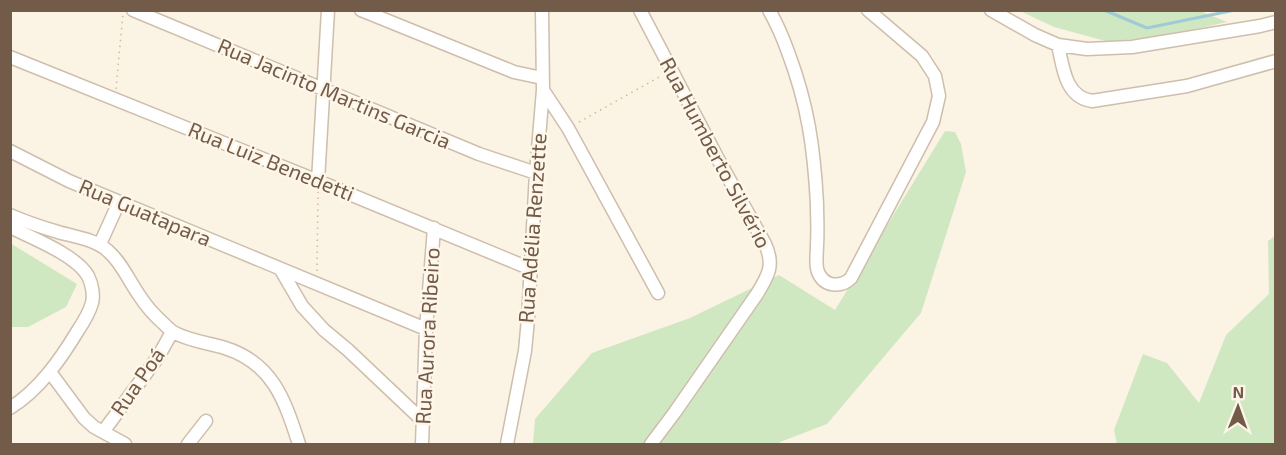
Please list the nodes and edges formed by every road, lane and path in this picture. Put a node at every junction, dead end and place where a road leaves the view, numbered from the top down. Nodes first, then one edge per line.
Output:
1 (123, 10) edge
2 (134, 10) edge
3 (328, 10) edge
4 (361, 10) edge
5 (542, 10) edge
6 (640, 10) edge
7 (769, 10) edge
8 (868, 10) edge
9 (991, 10) edge
10 (1275, 22) edge
11 (1058, 45) junction
12 (10, 57) edge
13 (1275, 61) edge
14 (671, 71) junction
15 (542, 84) junction
16 (322, 88) junction
17 (116, 99) junction
18 (567, 128) junction
19 (10, 151) edge
20 (536, 173) junction
21 (318, 181) junction
22 (120, 202) junction
23 (10, 215) edge
24 (10, 227) edge
25 (434, 228) junction
26 (100, 244) junction
27 (531, 269) junction
28 (281, 270) junction
29 (317, 284) junction
30 (658, 293) dead end
31 (426, 329) junction
32 (172, 332) junction
33 (50, 372) junction
34 (10, 408) edge
35 (206, 421) dead end
36 (423, 421) junction
37 (103, 432) junction
38 (125, 444) edge
39 (188, 444) edge
40 (299, 444) edge
41 (422, 444) edge
42 (507, 444) edge
43 (651, 444) edge

1 - 17 path
2 - 16 street, Rua Jacinto Martins Garcia
3 - 16 street
4 - 15 street
5 - 15 street, Rua Adélia Renzette
6 - 14 street, Rua Humberto Silvério
7 - 8 street
9 - 11 street
10 - 11 street
11 - 13 street
12 - 17 street, Rua Luiz Benedetti
14 - 18 path
14 - 43 street, Rua Humberto Silvério
15 - 18 street
15 - 20 street, Rua Adélia Renzette
16 - 20 street, Rua Jacinto Martins Garcia
16 - 21 street
17 - 21 street, Rua Luiz Benedetti
18 - 30 street
19 - 22 street, Rua Guatapara
20 - 27 street, Rua Adélia Renzette
21 - 25 street, Rua Luiz Benedetti
21 - 29 path
22 - 26 street
22 - 28 street, Rua Guatapara
23 - 26 street
24 - 33 street
25 - 27 street, Rua Luiz Benedetti
25 - 31 street, Rua Aurora Ribeiro
26 - 32 street
27 - 42 street, Rua Adélia Renzette
28 - 29 street, Rua Guatapara
28 - 36 street
29 - 31 street, Rua Guatapara
31 - 36 street, Rua Aurora Ribeiro
32 - 37 street, Rua Poá
32 - 40 street
33 - 34 street
33 - 37 street
35 - 39 street
36 - 41 street, Rua Aurora Ribeiro
37 - 38 street

